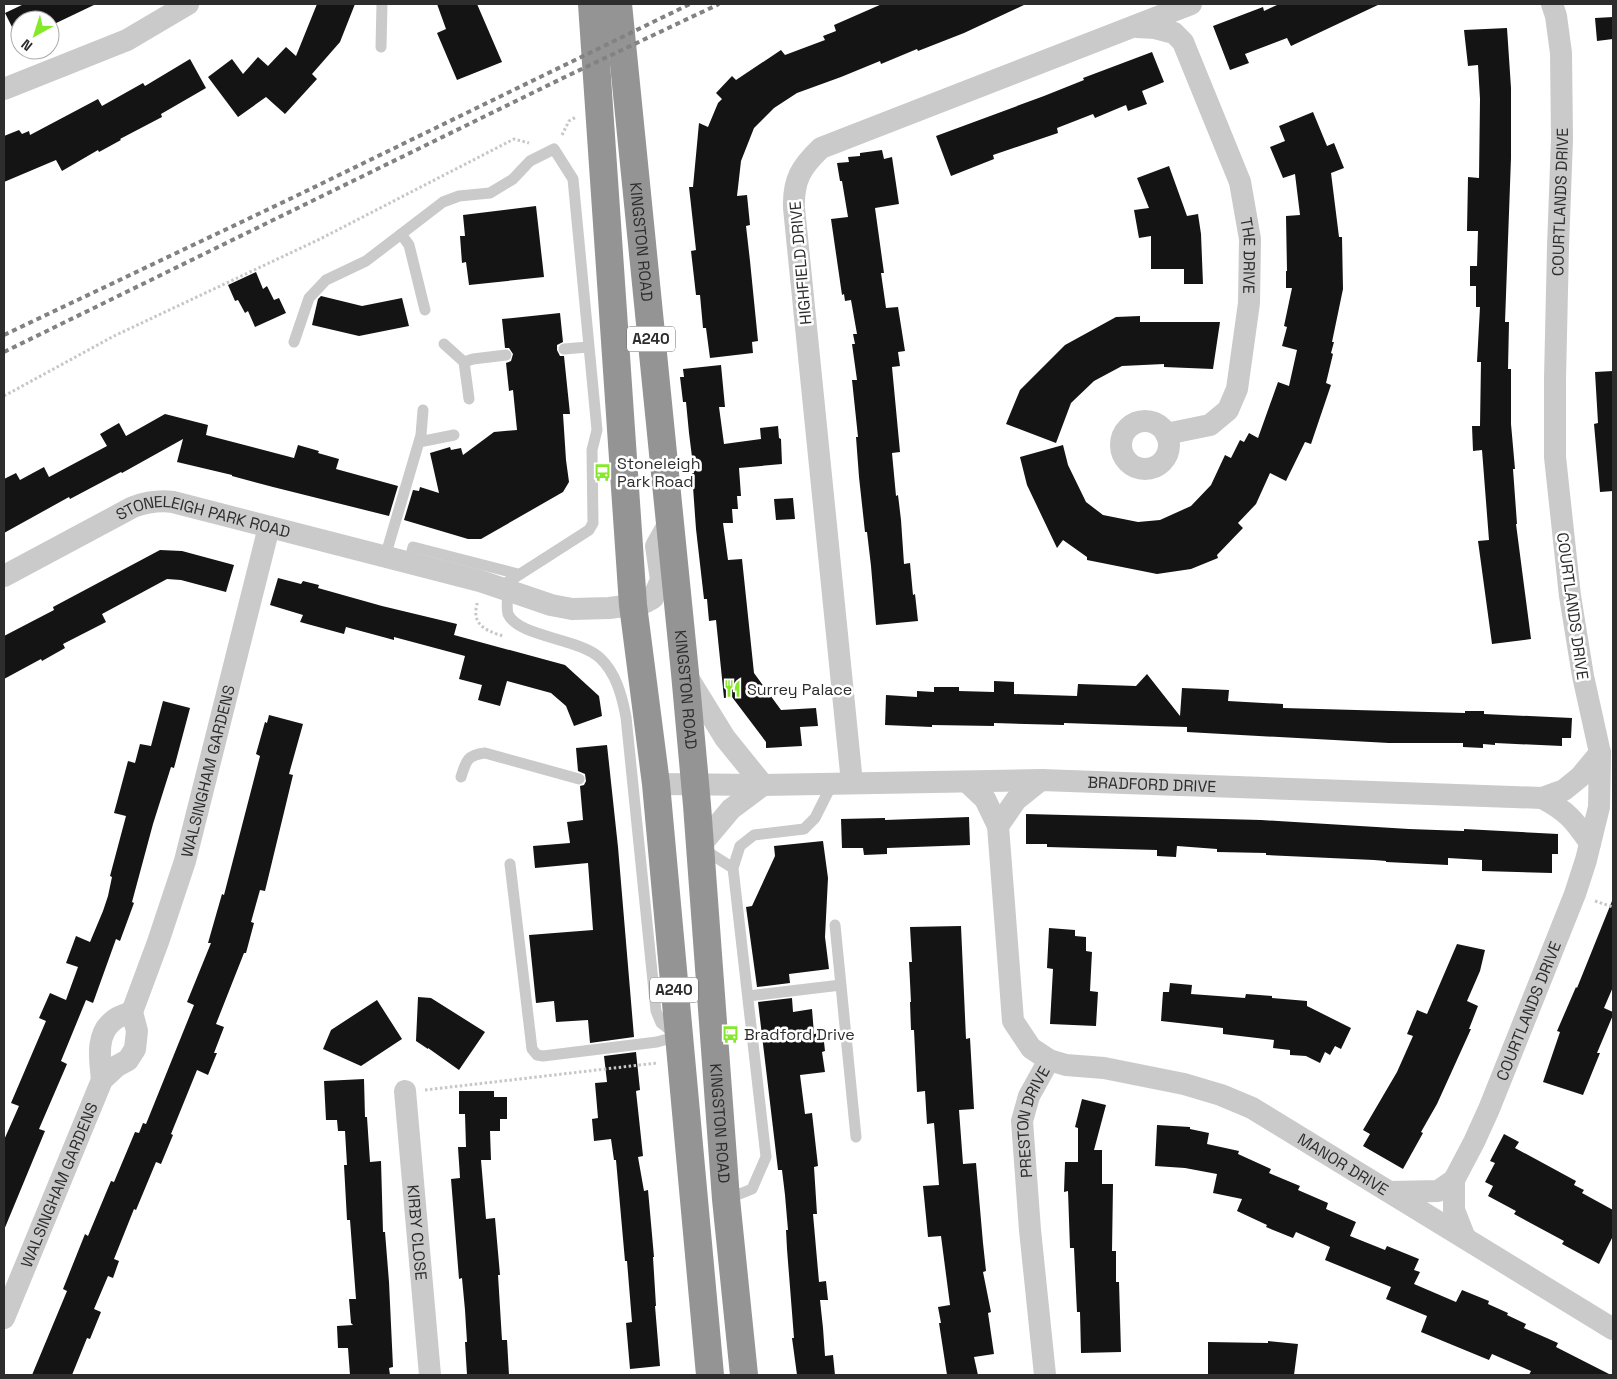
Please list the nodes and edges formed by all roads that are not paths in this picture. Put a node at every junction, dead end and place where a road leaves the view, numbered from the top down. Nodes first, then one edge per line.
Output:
1 (188, 4) edge
2 (382, 4) edge
3 (592, 4) edge
4 (618, 4) edge
5 (1192, 4) edge
6 (1199, 4) edge
7 (1552, 4) edge
8 (1135, 27) junction
9 (1183, 42) junction
10 (381, 47) dead end
11 (4, 90) edge
12 (401, 234) junction
13 (425, 310) dead end
14 (294, 342) dead end
15 (444, 344) dead end
16 (588, 347) junction
17 (564, 349) dead end
18 (506, 355) dead end
19 (464, 362) junction
20 (468, 399) dead end
21 (423, 410) dead end
22 (1166, 434) dead end
23 (454, 435) dead end
24 (419, 442) junction
25 (670, 521) junction
26 (269, 527) junction
27 (385, 557) junction
28 (409, 563) junction
29 (4, 576) edge
30 (501, 584) junction
31 (633, 605) junction
32 (685, 673) junction
33 (1600, 753) junction
34 (461, 777) dead end
35 (579, 779) dead end
36 (1041, 780) junction
37 (967, 782) junction
38 (842, 783) junction
39 (656, 784) junction
40 (695, 785) junction
41 (763, 785) junction
42 (1542, 798) junction
43 (998, 826) junction
44 (1590, 843) junction
45 (700, 846) junction
46 (510, 864) dead end
47 (733, 868) junction
48 (835, 925) dead end
49 (841, 985) junction
50 (748, 996) junction
51 (132, 1012) junction
52 (679, 1048) junction
53 (1049, 1060) junction
54 (102, 1080) junction
55 (405, 1091) road end
56 (856, 1138) dead end
57 (1454, 1180) junction
58 (1391, 1192) junction
59 (726, 1199) junction
60 (1465, 1238) junction
61 (4, 1318) edge
62 (1613, 1329) edge
63 (430, 1375) edge
64 (710, 1375) edge
65 (744, 1375) edge
66 (1045, 1375) edge

1 - 11 street
2 - 10 lane
3 - 31 highway, KINGSTON ROAD / A240
4 - 25 highway, KINGSTON ROAD / A240
5 - 8 street, HIGHFIELD DRIVE
6 - 9 street
7 - 33 street, COURTLANDS DRIVE
8 - 9 street
8 - 38 street, HIGHFIELD DRIVE
9 - 22 street, THE DRIVE
12 - 13 lane
12 - 14 lane
12 - 16 lane
15 - 19 lane
16 - 17 lane
16 - 30 lane
18 - 19 lane
19 - 20 lane
21 - 24 lane
23 - 24 lane
24 - 27 lane
25 - 31 street, STONELEIGH PARK ROAD
25 - 32 highway, KINGSTON ROAD / A240
26 - 27 street, STONELEIGH PARK ROAD
26 - 29 street, STONELEIGH PARK ROAD
26 - 51 street, WALSINGHAM GARDENS
27 - 28 street, STONELEIGH PARK ROAD
28 - 30 street, STONELEIGH PARK ROAD
28 - 30 lane
30 - 31 street, STONELEIGH PARK ROAD
30 - 52 lane
31 - 39 highway, KINGSTON ROAD / A240
32 - 40 highway, KINGSTON ROAD / A240
32 - 41 street
33 - 42 street, BRADFORD DRIVE
33 - 44 street, COURTLANDS DRIVE
34 - 35 lane
36 - 37 street, BRADFORD DRIVE
36 - 42 street, BRADFORD DRIVE
36 - 43 street
37 - 38 street, BRADFORD DRIVE
37 - 43 street, PRESTON DRIVE
38 - 41 street, BRADFORD DRIVE
38 - 47 lane
39 - 40 street, BRADFORD DRIVE
39 - 52 highway, KINGSTON ROAD / A240
40 - 41 street, BRADFORD DRIVE
40 - 45 highway, KINGSTON ROAD / A240
41 - 45 street
42 - 44 street, BRADFORD DRIVE
43 - 53 street, PRESTON DRIVE
44 - 57 street, COURTLANDS DRIVE
45 - 47 lane
45 - 59 highway, KINGSTON ROAD / A240
46 - 52 lane
47 - 50 lane
48 - 49 lane
49 - 50 lane
49 - 56 lane
50 - 59 lane
51 - 54 street, WALSINGHAM GARDENS
51 - 54 street, WALSINGHAM GARDENS
52 - 64 highway, KINGSTON ROAD / A240
53 - 58 street, MANOR DRIVE
53 - 66 street, PRESTON DRIVE
54 - 61 street, WALSINGHAM GARDENS
55 - 63 street, KIRBY CLOSE
57 - 58 street
57 - 60 street, COURTLANDS DRIVE
58 - 60 street, MANOR DRIVE
59 - 65 highway, KINGSTON ROAD / A240
60 - 62 street, MANOR DRIVE

